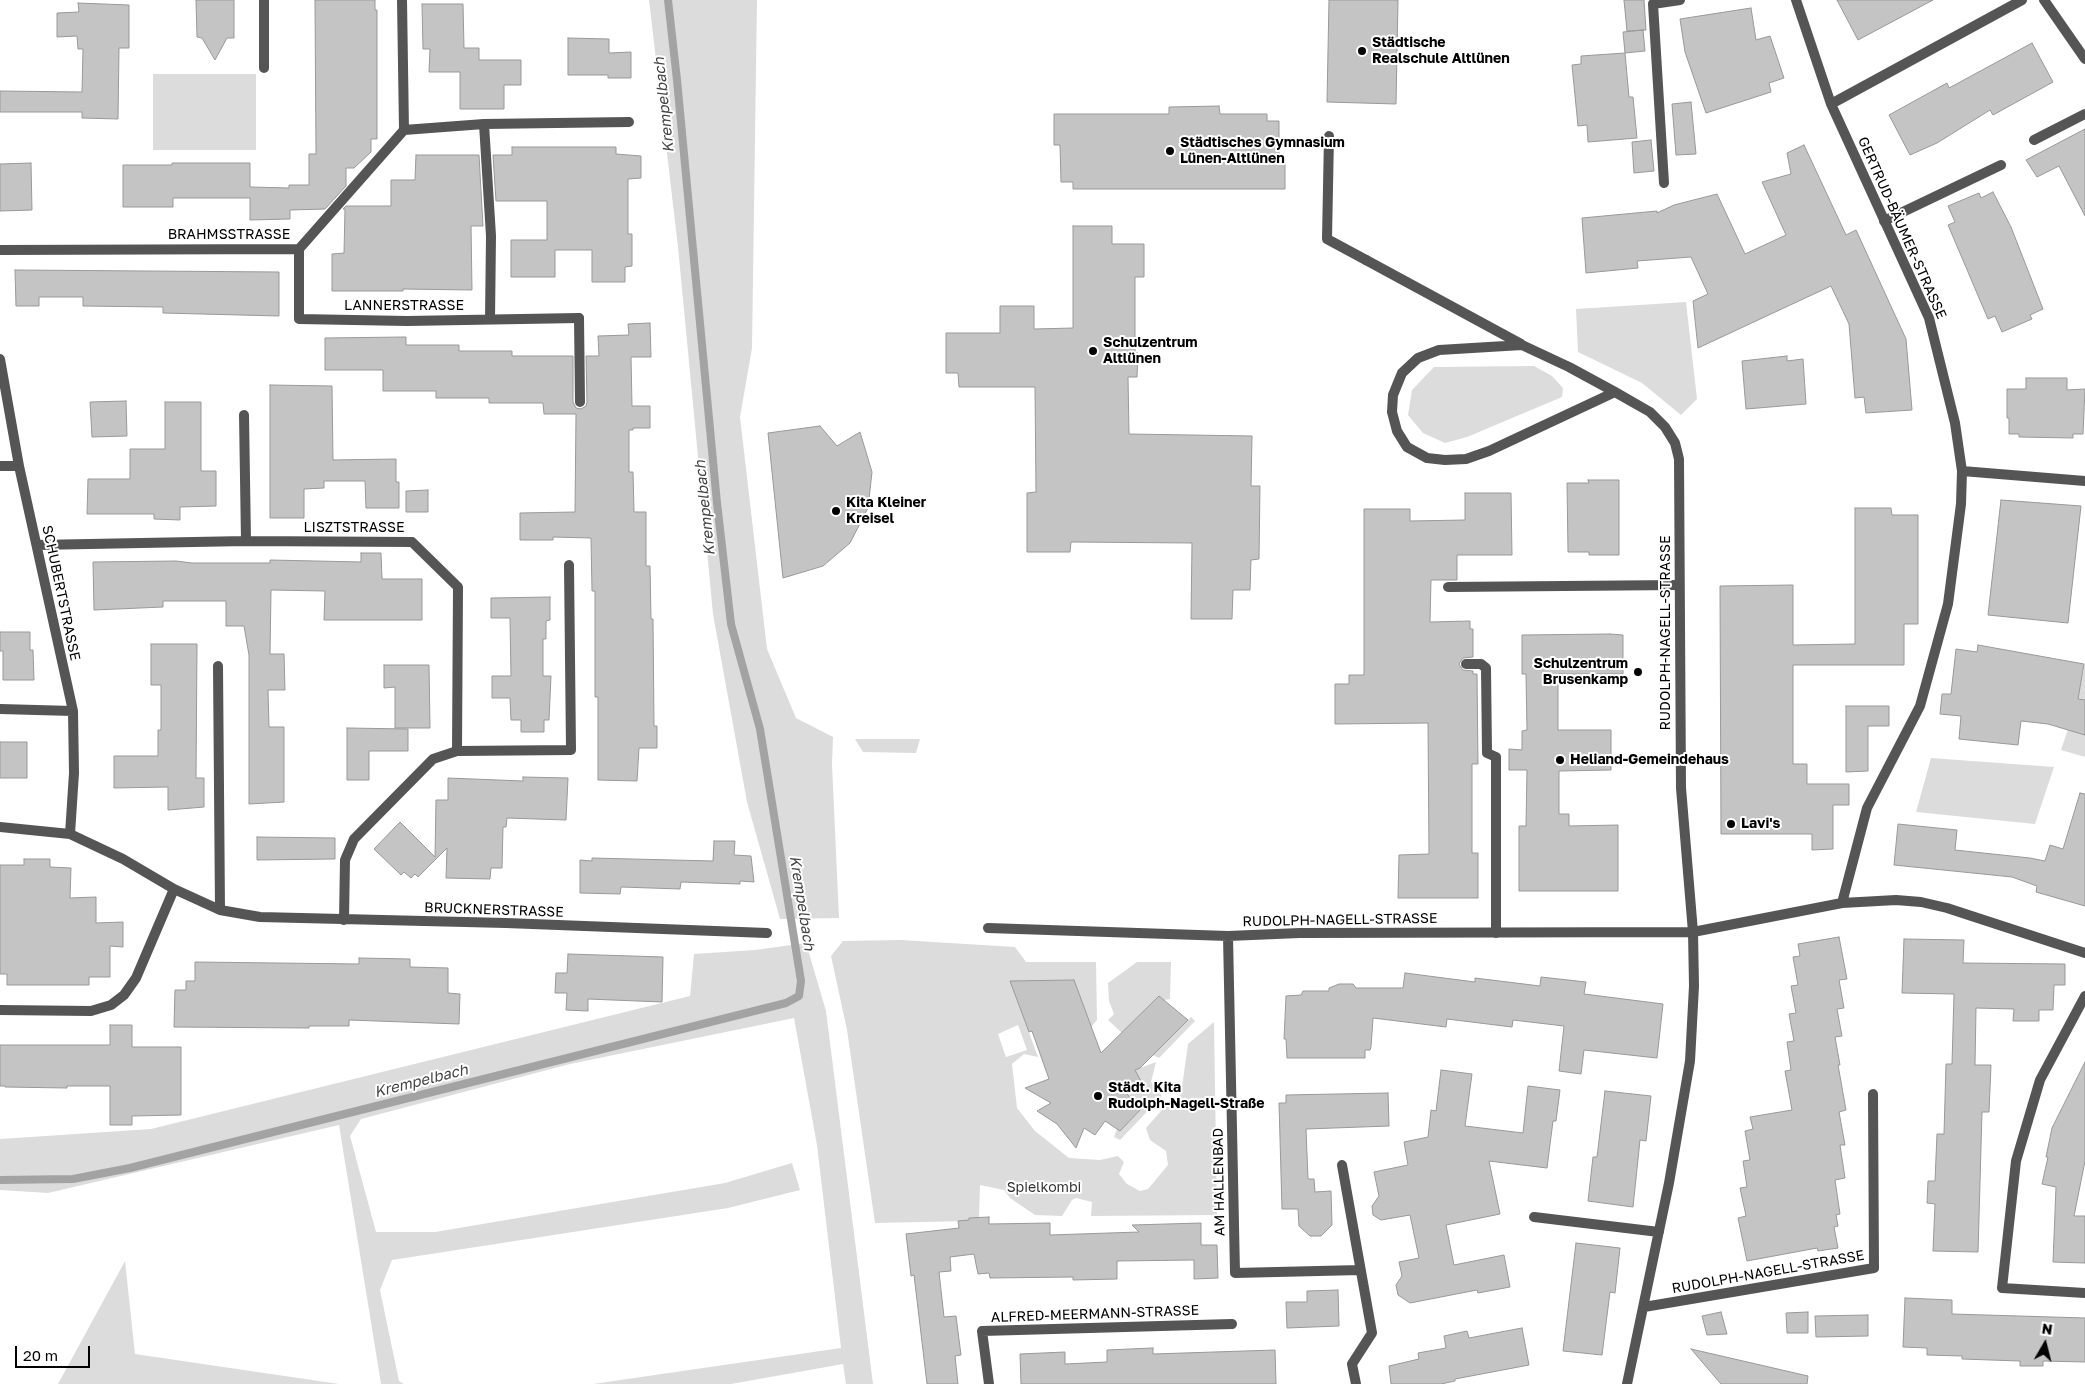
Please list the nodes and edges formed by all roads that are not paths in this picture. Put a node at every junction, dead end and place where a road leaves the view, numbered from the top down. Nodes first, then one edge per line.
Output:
1 (264, 0) edge
2 (402, 0) edge
3 (1680, 0) edge
4 (1796, 0) edge
5 (2022, 0) edge
6 (2044, 0) edge
7 (2085, 59) edge
8 (264, 68) dead end
9 (1831, 104) junction
10 (2085, 114) edge
11 (629, 122) dead end
12 (484, 124) junction
13 (404, 130) junction
14 (1329, 136) dead end
15 (2034, 140) dead end
16 (2001, 165) dead end
17 (1664, 183) dead end
18 (1884, 221) junction
19 (299, 249) junction
20 (0, 250) edge
21 (490, 319) junction
22 (1522, 345) junction
23 (0, 359) edge
24 (1616, 392) junction
25 (580, 402) dead end
26 (244, 415) dead end
27 (0, 466) edge
28 (19, 466) junction
29 (1962, 471) junction
30 (2085, 481) edge
31 (246, 541) junction
32 (37, 545) junction
33 (569, 565) dead end
34 (1679, 585) junction
35 (1448, 587) dead end
36 (1466, 664) dead end
37 (218, 666) dead end
38 (0, 710) edge
39 (73, 711) junction
40 (457, 751) junction
41 (0, 827) edge
42 (70, 834) junction
43 (174, 889) junction
44 (1842, 903) junction
45 (220, 910) junction
46 (344, 920) junction
47 (988, 928) dead end
48 (1693, 932) junction
49 (1496, 933) junction
50 (767, 934) dead end
51 (1228, 936) junction
52 (2085, 953) edge
53 (2085, 996) edge
54 (0, 1010) edge
55 (1873, 1094) dead end
56 (1342, 1165) dead end
57 (1534, 1217) dead end
58 (1659, 1232) junction
59 (1360, 1270) junction
60 (2085, 1293) edge
61 (1644, 1307) junction
62 (1232, 1324) dead end
63 (989, 1384) edge
64 (1356, 1384) edge
65 (1627, 1384) edge

1 - 8 street
2 - 13 street
3 - 17 street
4 - 9 street, GERTRUD-BÄUMER-STRASSE
5 - 9 street
6 - 7 street
9 - 18 street, GERTRUD-BÄUMER-STRASSE
10 - 15 street
11 - 12 street
12 - 13 street
12 - 21 street
13 - 19 street, BRAHMSSTRASSE
14 - 22 street, RUDOLPH-NAGELL-STRASSE
16 - 18 street
18 - 29 street, GERTRUD-BÄUMER-STRASSE
19 - 20 street, BRAHMSSTRASSE
19 - 21 street, LANNERSTRASSE
21 - 25 street, LANNERSTRASSE
22 - 24 street, RUDOLPH-NAGELL-STRASSE
22 - 24 street
23 - 28 street, SCHUBERTSTRASSE
24 - 34 street, RUDOLPH-NAGELL-STRASSE
26 - 31 street
27 - 28 street
28 - 32 street, SCHUBERTSTRASSE
29 - 30 street
29 - 44 street, GERTRUD-BÄUMER-STRASSE
31 - 32 street, LISZTSTRASSE
31 - 40 street, LISZTSTRASSE
32 - 39 street, SCHUBERTSTRASSE
33 - 40 street
34 - 35 street
34 - 48 street, RUDOLPH-NAGELL-STRASSE
36 - 49 street
37 - 45 street
38 - 39 street
39 - 42 street, SCHUBERTSTRASSE
40 - 46 street
41 - 42 street, BRUCKNERSTRASSE
42 - 43 street, BRUCKNERSTRASSE
43 - 45 street, BRUCKNERSTRASSE
43 - 54 street
44 - 48 street
44 - 52 street
45 - 46 street, BRUCKNERSTRASSE
46 - 50 street, BRUCKNERSTRASSE
47 - 51 street, RUDOLPH-NAGELL-STRASSE
48 - 49 street, RUDOLPH-NAGELL-STRASSE
48 - 58 street, RUDOLPH-NAGELL-STRASSE
49 - 51 street, RUDOLPH-NAGELL-STRASSE
51 - 59 street, AM HALLENBAD
53 - 60 street
55 - 61 street, RUDOLPH-NAGELL-STRASSE
56 - 59 street
57 - 58 street
58 - 61 street, RUDOLPH-NAGELL-STRASSE
59 - 64 street
61 - 65 street, RUDOLPH-NAGELL-STRASSE
62 - 63 street, ALFRED-MEERMANN-STRASSE

